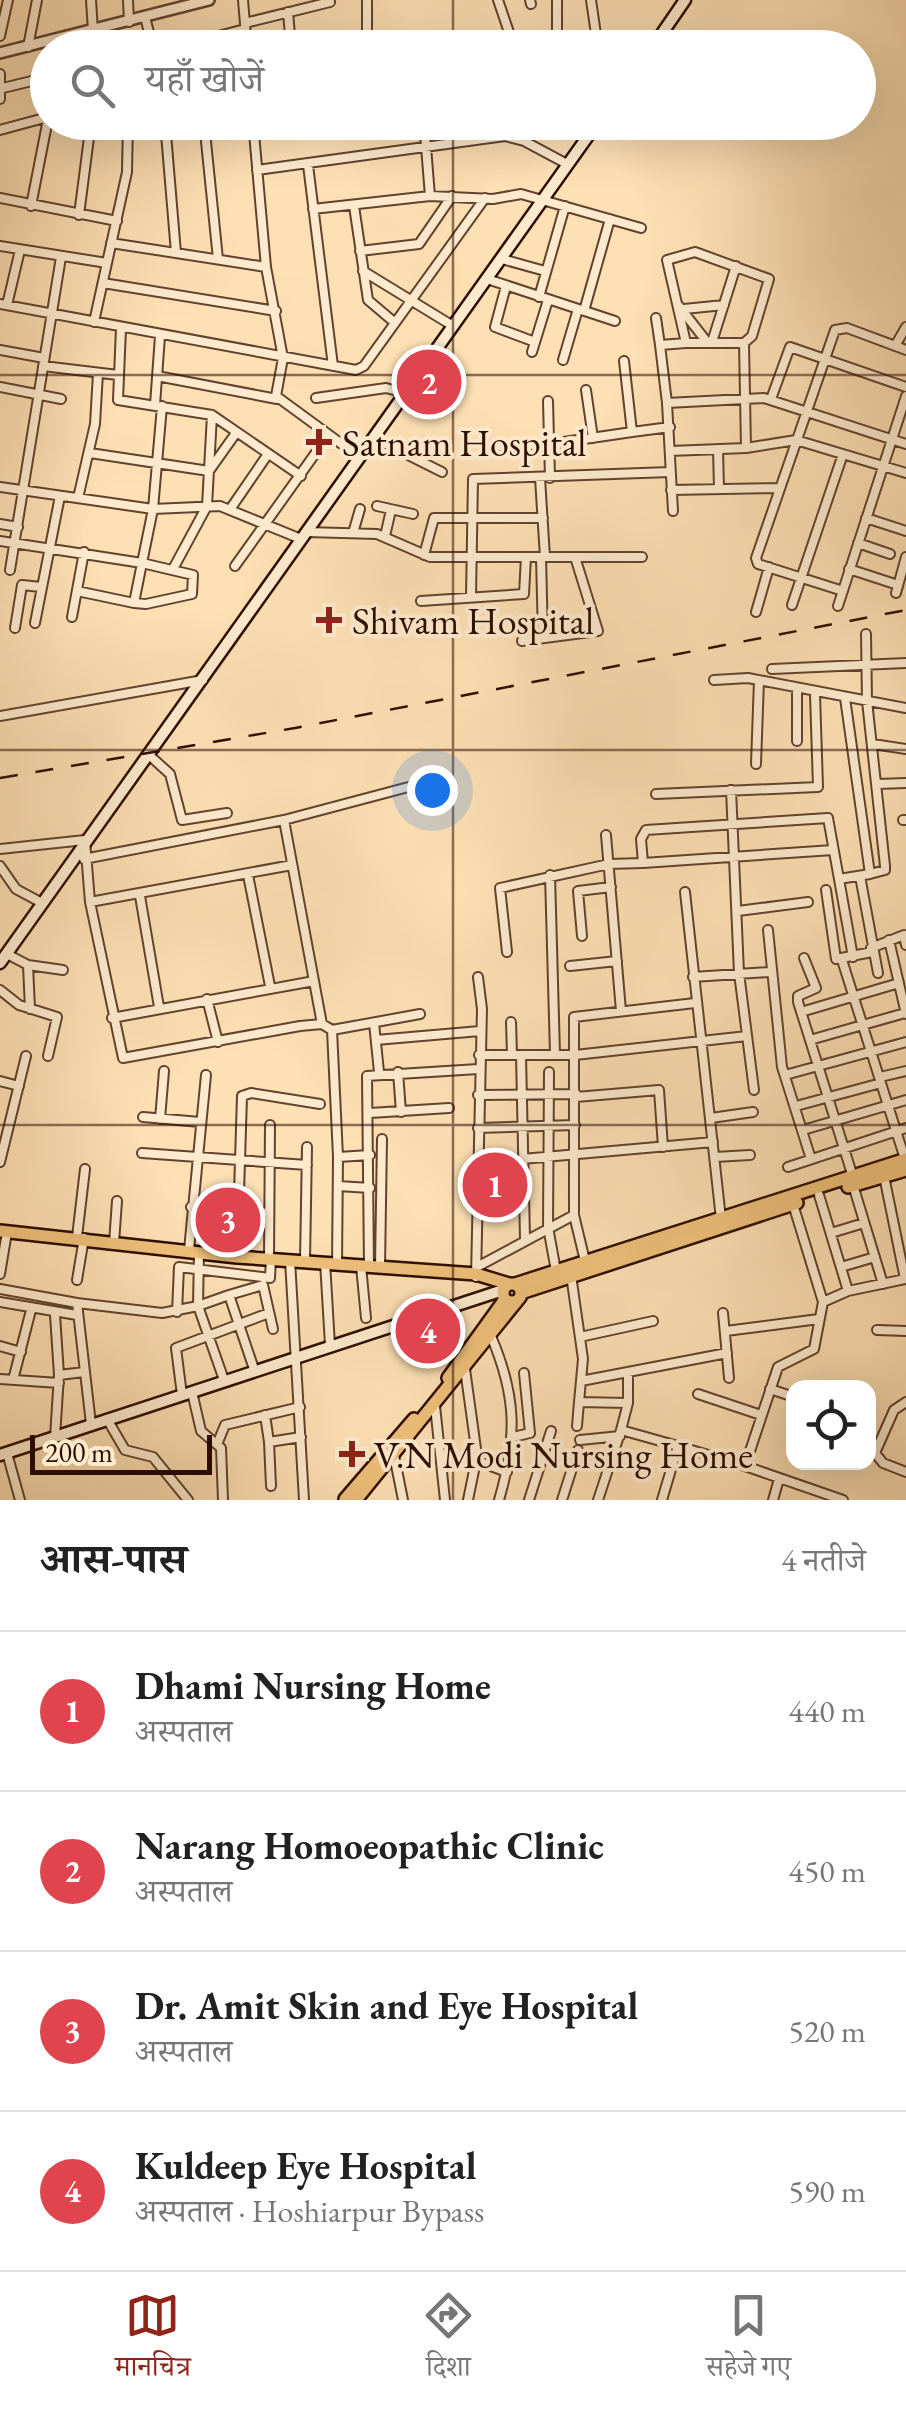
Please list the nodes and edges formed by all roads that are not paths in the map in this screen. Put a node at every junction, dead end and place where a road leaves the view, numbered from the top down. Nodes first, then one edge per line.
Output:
1 (8, 0) edge
2 (37, 0) edge
3 (91, 0) edge
4 (128, 0) edge
5 (209, 0) edge
6 (243, 0) edge
7 (367, 0) edge
8 (498, 0) edge
9 (557, 0) edge
10 (591, 0) edge
11 (685, 0) edge
12 (330, 2) edge
13 (288, 12) junction
14 (145, 17) junction
15 (129, 22) junction
16 (1, 23) edge
17 (245, 26) junction
18 (31, 30) edge
19 (93, 30) edge
20 (97, 30) edge
21 (149, 30) edge
22 (235, 30) edge
23 (245, 30) edge
24 (290, 30) edge
25 (367, 30) edge
26 (508, 30) edge
27 (558, 30) edge
28 (595, 30) edge
29 (664, 30) edge
30 (0, 36) edge
31 (30, 37) edge
32 (28, 47) joint
33 (0, 54) edge
34 (0, 74) edge
35 (30, 81) edge
36 (2, 88) junction
37 (0, 99) edge
38 (30, 122) edge
39 (0, 130) edge
40 (44, 140) edge
41 (89, 140) edge
42 (128, 140) edge
43 (167, 140) edge
44 (206, 140) edge
45 (254, 140) edge
46 (425, 140) edge
47 (480, 140) edge
48 (520, 140) edge
49 (584, 140) edge
50 (524, 141) joint
51 (425, 149) junction
52 (308, 164) junction
53 (566, 164) junction
54 (256, 170) junction
55 (430, 196) junction
56 (452, 196) junction
57 (0, 198) edge
58 (484, 198) junction
59 (544, 199) junction
60 (31, 206) junction
61 (354, 206) junction
62 (565, 206) junction
63 (313, 209) junction
64 (79, 215) junction
65 (610, 219) junction
66 (116, 222) junction
67 (641, 228) dead end
68 (112, 243) junction
69 (0, 246) edge
70 (20, 250) junction
71 (360, 251) junction
72 (176, 253) junction
73 (60, 257) junction
74 (218, 259) junction
75 (502, 260) junction
76 (107, 264) junction
77 (736, 266) junction
78 (266, 267) junction
79 (363, 270) junction
80 (545, 272) junction
81 (487, 279) junction
82 (103, 283) junction
83 (506, 286) junction
84 (543, 298) junction
85 (408, 302) junction
86 (3, 304) edge
87 (724, 305) junction
88 (680, 307) junction
89 (581, 310) junction
90 (276, 312) junction
91 (52, 314) junction
92 (656, 318) dead end
93 (615, 321) dead end
94 (94, 322) junction
95 (394, 322) junction
96 (453, 326) junction
97 (906, 326) edge
98 (121, 328) junction
99 (160, 336) junction
100 (710, 342) junction
101 (744, 342) junction
102 (686, 343) junction
103 (660, 345) junction
104 (895, 346) junction
105 (0, 350) edge
106 (906, 350) edge
107 (283, 358) junction
108 (825, 359) junction
109 (564, 360) dead end
110 (624, 361) dead end
111 (44, 362) junction
112 (333, 366) junction
113 (356, 370) junction
114 (98, 372) junction
115 (118, 375) junction
116 (157, 376) junction
117 (0, 387) edge
118 (906, 388) edge
119 (586, 390) dead end
120 (358, 392) junction
121 (404, 393) junction
122 (39, 394) junction
123 (906, 396) edge
124 (316, 398) dead end
125 (62, 399) dead end
126 (277, 399) junction
127 (744, 399) junction
128 (772, 400) junction
129 (548, 401) dead end
130 (667, 403) junction
131 (158, 406) junction
132 (806, 413) junction
133 (212, 415) junction
134 (670, 427) junction
135 (632, 432) junction
136 (236, 433) junction
137 (327, 436) junction
138 (374, 438) junction
139 (593, 438) junction
140 (796, 440) junction
141 (890, 440) junction
142 (550, 444) junction
143 (906, 444) edge
144 (500, 446) dead end
145 (746, 448) junction
146 (718, 449) junction
147 (670, 450) junction
148 (90, 454) junction
149 (268, 454) junction
150 (843, 454) junction
151 (358, 456) junction
152 (158, 465) junction
153 (882, 466) junction
154 (210, 471) junction
155 (442, 472) dead end
156 (670, 472) junction
157 (906, 473) edge
158 (301, 476) junction
159 (546, 478) junction
160 (0, 487) edge
161 (779, 488) junction
162 (720, 489) junction
163 (671, 490) junction
164 (25, 492) junction
165 (60, 496) junction
166 (78, 498) junction
167 (207, 506) junction
168 (377, 506) dead end
169 (231, 508) junction
170 (153, 509) junction
171 (360, 509) dead end
172 (392, 510) junction
173 (673, 511) dead end
174 (414, 514) dead end
175 (471, 517) junction
176 (543, 518) junction
177 (866, 518) junction
178 (268, 522) junction
179 (0, 524) edge
180 (18, 527) junction
181 (906, 531) edge
182 (353, 533) junction
183 (304, 536) junction
184 (385, 536) junction
185 (0, 541) edge
186 (15, 542) junction
187 (858, 543) junction
188 (48, 548) junction
189 (84, 552) junction
190 (890, 554) dead end
191 (424, 555) junction
192 (472, 557) junction
193 (526, 557) junction
194 (543, 557) junction
195 (575, 557) junction
196 (642, 557) dead end
197 (905, 561) edge
198 (142, 563) junction
199 (235, 566) dead end
200 (769, 567) junction
201 (173, 569) junction
202 (849, 569) junction
203 (10, 570) dead end
204 (801, 577) junction
205 (41, 587) junction
206 (842, 590) junction
207 (77, 591) junction
208 (471, 597) junction
209 (420, 601) dead end
210 (134, 602) junction
211 (792, 605) dead end
212 (838, 606) dead end
213 (756, 612) dead end
214 (72, 617) dead end
215 (35, 622) dead end
216 (14, 628) dead end
217 (866, 634) dead end
218 (543, 638) junction
219 (522, 641) dead end
220 (906, 663) edge
221 (866, 665) junction
222 (772, 670) dead end
223 (202, 680) junction
224 (714, 680) dead end
225 (759, 680) junction
226 (797, 690) junction
227 (815, 694) junction
228 (845, 698) junction
229 (867, 701) junction
230 (906, 708) edge
231 (0, 716) edge
232 (796, 740) dead end
233 (873, 744) junction
234 (906, 749) edge
235 (148, 755) junction
236 (756, 764) dead end
237 (877, 784) junction
238 (906, 784) edge
239 (416, 785) dead end
240 (731, 790) junction
241 (656, 794) dead end
242 (227, 813) dead end
243 (284, 820) junction
244 (732, 827) junction
245 (606, 835) dead end
246 (85, 840) junction
247 (0, 849) edge
248 (833, 850) junction
249 (84, 859) junction
250 (734, 859) junction
251 (643, 862) junction
252 (609, 864) junction
253 (0, 866) edge
254 (292, 866) junction
255 (248, 875) junction
256 (550, 875) junction
257 (865, 875) junction
258 (838, 879) junction
259 (611, 887) junction
260 (826, 890) dead end
261 (781, 891) dead end
262 (686, 892) dead end
263 (140, 896) junction
264 (90, 902) junction
265 (808, 902) dead end
266 (42, 903) junction
267 (784, 905) junction
268 (738, 911) junction
269 (768, 930) dead end
270 (582, 936) dead end
271 (905, 938) edge
272 (890, 940) junction
273 (872, 950) junction
274 (4, 952) edge
275 (507, 952) dead end
276 (853, 957) junction
277 (804, 958) dead end
278 (842, 960) junction
279 (617, 961) junction
280 (28, 966) junction
281 (570, 966) dead end
282 (63, 970) dead end
283 (769, 972) junction
284 (739, 973) junction
285 (878, 973) dead end
286 (478, 977) dead end
287 (693, 977) junction
288 (314, 981) junction
289 (899, 982) junction
290 (270, 986) junction
291 (0, 990) edge
292 (853, 997) junction
293 (207, 999) junction
294 (696, 1003) junction
295 (159, 1007) junction
296 (30, 1010) junction
297 (621, 1011) junction
298 (801, 1012) junction
299 (420, 1014) dead end
300 (906, 1014) edge
301 (112, 1018) junction
302 (511, 1022) dead end
303 (374, 1023) junction
304 (322, 1024) junction
305 (862, 1025) junction
306 (332, 1030) junction
307 (480, 1032) junction
308 (747, 1036) junction
309 (376, 1040) junction
310 (700, 1040) junction
311 (810, 1040) junction
312 (218, 1042) junction
313 (906, 1042) edge
314 (871, 1053) junction
315 (555, 1054) junction
316 (479, 1055) junction
317 (517, 1055) junction
318 (575, 1055) junction
319 (26, 1056) dead end
320 (48, 1056) dead end
321 (819, 1067) junction
322 (478, 1069) junction
323 (164, 1071) dead end
324 (906, 1071) edge
325 (379, 1072) junction
326 (398, 1072) junction
327 (548, 1072) dead end
328 (206, 1075) dead end
329 (784, 1075) junction
330 (880, 1080) junction
331 (0, 1081) edge
332 (19, 1086) junction
333 (754, 1090) dead end
334 (478, 1095) junction
335 (520, 1095) junction
336 (548, 1095) junction
337 (828, 1095) junction
338 (576, 1096) junction
339 (906, 1100) edge
340 (320, 1104) dead end
341 (796, 1106) junction
342 (888, 1106) junction
343 (449, 1108) dead end
344 (401, 1112) junction
345 (753, 1112) dead end
346 (370, 1113) junction
347 (143, 1117) dead end
348 (711, 1118) junction
349 (160, 1119) junction
350 (835, 1121) junction
351 (200, 1122) junction
352 (270, 1125) dead end
353 (575, 1125) junction
354 (520, 1126) junction
355 (547, 1126) junction
356 (478, 1128) junction
357 (901, 1129) edge
358 (803, 1130) junction
359 (382, 1140) dead end
360 (713, 1142) junction
361 (308, 1147) dead end
362 (663, 1147) junction
363 (844, 1148) junction
364 (142, 1153) dead end
365 (750, 1154) dead end
366 (370, 1155) junction
367 (575, 1156) junction
368 (196, 1157) junction
369 (338, 1157) junction
370 (714, 1157) junction
371 (548, 1158) junction
372 (522, 1159) junction
373 (811, 1159) junction
374 (905, 1159) edge
375 (239, 1160) junction
376 (0, 1162) edge
377 (270, 1162) junction
378 (306, 1165) junction
379 (788, 1166) dead end
380 (85, 1169) dead end
381 (906, 1170) edge
382 (884, 1176) junction
383 (853, 1181) junction
384 (338, 1186) junction
385 (370, 1188) junction
386 (819, 1195) junction
387 (792, 1200) junction
388 (117, 1201) dead end
389 (192, 1208) junction
390 (239, 1212) junction
391 (268, 1213) junction
392 (574, 1215) junction
393 (721, 1219) junction
394 (864, 1223) junction
395 (548, 1227) junction
396 (4, 1232) edge
397 (831, 1233) junction
398 (80, 1238) junction
399 (525, 1239) junction
400 (114, 1243) junction
401 (194, 1251) junction
402 (237, 1257) junction
403 (270, 1258) junction
404 (875, 1258) junction
405 (290, 1259) junction
406 (305, 1260) junction
407 (585, 1262) junction
408 (331, 1263) junction
409 (370, 1266) junction
410 (841, 1267) junction
411 (199, 1269) junction
412 (556, 1271) junction
413 (474, 1273) junction
414 (0, 1274) edge
415 (570, 1275) junction
416 (77, 1280) dead end
417 (266, 1281) junction
418 (883, 1284) junction
419 (0, 1289) edge
420 (848, 1291) junction
421 (512, 1293) junction
422 (229, 1295) junction
423 (0, 1302) edge
424 (823, 1302) junction
425 (77, 1304) junction
426 (198, 1306) junction
427 (31, 1310) junction
428 (177, 1312) junction
429 (269, 1312) junction
430 (723, 1313) dead end
431 (55, 1315) junction
432 (77, 1315) junction
433 (366, 1318) dead end
434 (819, 1319) junction
435 (653, 1320) dead end
436 (239, 1325) junction
437 (273, 1329) dead end
438 (877, 1330) dead end
439 (726, 1331) junction
440 (906, 1332) edge
441 (491, 1336) junction
442 (580, 1337) junction
443 (209, 1338) junction
444 (0, 1346) edge
445 (330, 1346) junction
446 (20, 1352) junction
447 (726, 1354) junction
448 (296, 1357) junction
449 (254, 1369) junction
450 (465, 1369) junction
451 (84, 1372) junction
452 (628, 1372) junction
453 (524, 1373) dead end
454 (729, 1378) dead end
455 (59, 1379) junction
456 (0, 1380) edge
457 (13, 1380) junction
458 (224, 1380) junction
459 (581, 1381) junction
460 (445, 1388) junction
461 (770, 1388) junction
462 (187, 1393) junction
463 (698, 1394) dead end
464 (786, 1394) edge
465 (578, 1402) junction
466 (906, 1402) edge
467 (628, 1403) junction
468 (434, 1406) junction
469 (300, 1407) junction
470 (266, 1415) junction
471 (760, 1415) junction
472 (106, 1419) junction
473 (91, 1424) junction
474 (577, 1426) dead end
475 (551, 1431) dead end
476 (620, 1433) junction
477 (55, 1437) junction
478 (513, 1437) junction
479 (301, 1438) junction
480 (218, 1442) junction
481 (270, 1442) junction
482 (678, 1446) junction
483 (3, 1454) edge
484 (394, 1455) junction
485 (478, 1461) junction
486 (744, 1466) junction
487 (507, 1472) junction
488 (906, 1472) edge
489 (779, 1478) junction
490 (271, 1486) dead end
491 (816, 1496) edge
492 (468, 1498) edge
493 (20, 1500) edge
494 (188, 1500) edge
495 (223, 1500) edge
496 (304, 1500) edge
497 (349, 1500) edge
498 (402, 1500) edge
499 (445, 1500) edge
500 (479, 1500) edge
501 (500, 1500) edge
502 (529, 1500) edge
503 (562, 1500) edge
504 (598, 1500) edge
505 (662, 1500) edge
506 (773, 1500) edge
507 (842, 1500) edge

1 - 16 street
2 - 18 street
3 - 19 street
4 - 15 street
5 - 14 street
6 - 17 street
7 - 25 street
8 - 26 street
9 - 27 street
10 - 28 street
11 - 29 main road
12 - 13 street
13 - 17 street
13 - 24 street
14 - 15 street
14 - 21 street
15 - 20 street
16 - 30 street
17 - 22 street
17 - 23 street
31 - 32 street
32 - 33 street
34 - 36 street
35 - 36 street
36 - 37 street
38 - 39 street
40 - 60 street
41 - 64 street
42 - 66 street
43 - 72 street
44 - 74 street
45 - 54 street
46 - 51 street
47 - 51 street
48 - 50 street
49 - 53 main road
50 - 53 street
51 - 52 street
51 - 55 street
52 - 54 street
52 - 63 street
53 - 59 main road
54 - 78 street
55 - 56 street
55 - 61 street
56 - 58 street
56 - 71 street
57 - 60 street
58 - 59 street
58 - 85 street
59 - 62 street
59 - 75 main road
60 - 64 street
61 - 63 street
61 - 71 street
62 - 65 street
62 - 80 street
63 - 112 street
64 - 66 street
65 - 67 street
65 - 89 street
66 - 68 street
68 - 72 street
68 - 76 street
69 - 70 street
70 - 73 street
70 - 86 street
71 - 79 street
72 - 74 street
73 - 76 street
73 - 91 street
74 - 78 street
75 - 80 street
75 - 81 main road
76 - 82 street
77 - 87 street
77 - 88 street
77 - 101 street
78 - 90 street
79 - 85 street
79 - 95 street
80 - 84 street
81 - 83 street
81 - 96 main road
82 - 90 street
82 - 94 street
83 - 84 street
83 - 84 street
84 - 89 street
85 - 95 street
85 - 96 street
86 - 91 street
87 - 88 street
87 - 100 street
88 - 100 street
88 - 102 street
89 - 93 street
89 - 109 street
90 - 107 street
91 - 94 street
91 - 111 street
92 - 103 street
94 - 98 street
95 - 113 street
96 - 121 main road
97 - 104 street
98 - 99 street
98 - 115 street
99 - 107 street
99 - 116 street
100 - 101 street
100 - 102 street
101 - 127 street
102 - 103 street
103 - 130 street
104 - 106 street
104 - 108 street
105 - 111 street
107 - 112 street
107 - 126 street
108 - 118 street
108 - 128 street
108 - 132 street
110 - 135 street
111 - 114 street
111 - 122 street
112 - 113 street
113 - 120 street
114 - 115 street
114 - 148 street
115 - 131 street
116 - 126 street
116 - 131 street
117 - 122 street
119 - 139 street
120 - 121 street
120 - 124 street
121 - 138 main road
122 - 125 street
122 - 164 street
123 - 141 street
126 - 137 street
127 - 128 street
127 - 130 street
127 - 145 street
128 - 132 street
129 - 142 street
130 - 134 street
131 - 133 street
131 - 152 street
132 - 140 street
132 - 141 street
133 - 136 street
133 - 154 street
134 - 135 street
134 - 147 street
135 - 139 street
136 - 149 street
136 - 154 street
137 - 151 street
137 - 158 street
138 - 151 main road
138 - 155 street
139 - 142 street
140 - 145 street
140 - 150 street
140 - 161 street
141 - 143 street
141 - 153 street
142 - 144 street
142 - 159 street
145 - 146 street
146 - 147 street
146 - 162 street
147 - 156 street
148 - 152 street
148 - 166 street
149 - 158 street
149 - 169 street
150 - 153 street
150 - 204 street
151 - 183 main road
152 - 154 street
152 - 170 street
153 - 157 street
153 - 177 street
154 - 167 street
156 - 159 street
156 - 163 street
158 - 178 street
159 - 175 street
159 - 176 street
160 - 164 street
161 - 162 street
161 - 200 street
162 - 163 street
163 - 173 street
164 - 165 street
164 - 180 street
165 - 166 street
165 - 188 street
166 - 170 street
167 - 169 street
167 - 170 street
167 - 201 street
168 - 172 street
169 - 178 street
170 - 198 street
171 - 182 street
172 - 174 street
172 - 184 street
175 - 176 street
175 - 191 street
175 - 192 street
176 - 194 street
177 - 181 street
177 - 187 street
178 - 183 street
178 - 199 street
179 - 180 street
180 - 186 street
182 - 183 street
182 - 184 street
183 - 223 main road
184 - 191 street
185 - 186 street
186 - 188 street
186 - 203 street
187 - 190 street
187 - 202 street
188 - 189 street
188 - 205 street
189 - 198 street
189 - 207 street
191 - 192 street
192 - 193 street
192 - 208 street
193 - 194 street
193 - 208 street
194 - 195 street
194 - 218 street
195 - 196 street
195 - 218 street
197 - 202 street
198 - 201 street
198 - 210 street
200 - 204 street
200 - 213 street
201 - 210 street
202 - 206 street
204 - 206 street
204 - 211 street
205 - 215 street
205 - 216 street
206 - 212 street
207 - 210 street
207 - 214 street
208 - 209 street
217 - 221 street
218 - 219 street
220 - 221 street
221 - 222 street
221 - 229 street
223 - 231 street
223 - 235 main road
224 - 225 street
225 - 226 street
225 - 236 street
226 - 227 street
226 - 232 street
227 - 228 street
227 - 240 street
228 - 229 street
228 - 257 street
229 - 230 street
229 - 233 street
233 - 234 street
233 - 237 street
235 - 242 street
235 - 246 main road
237 - 238 street
237 - 257 street
239 - 243 street
240 - 241 street
240 - 244 street
243 - 249 street
243 - 254 street
244 - 248 street
244 - 250 street
244 - 251 street
245 - 252 street
246 - 247 street
246 - 249 street
246 - 266 main road
248 - 250 street
248 - 258 street
249 - 264 street
250 - 251 street
250 - 268 street
251 - 252 street
252 - 256 street
252 - 259 street
253 - 266 street
254 - 255 street
254 - 288 street
255 - 263 street
255 - 290 street
256 - 275 street
256 - 315 street
257 - 258 street
257 - 273 street
258 - 276 street
259 - 270 street
259 - 279 street
260 - 278 street
261 - 267 street
262 - 287 street
263 - 264 street
263 - 295 street
264 - 301 street
265 - 267 street
266 - 274 main road
267 - 268 street
268 - 284 street
269 - 283 street
271 - 272 street
272 - 273 street
272 - 289 street
273 - 276 street
273 - 285 street
274 - 280 street
276 - 278 street
277 - 298 street
278 - 292 street
279 - 281 street
279 - 297 street
280 - 282 street
280 - 296 street
283 - 284 street
283 - 329 street
284 - 287 street
284 - 308 street
286 - 307 street
287 - 294 street
288 - 290 street
288 - 304 street
289 - 292 street
289 - 300 street
290 - 293 street
291 - 296 street
292 - 298 street
292 - 305 street
293 - 295 street
293 - 312 street
294 - 297 street
294 - 310 street
295 - 301 street
296 - 320 street
297 - 318 street
298 - 311 street
299 - 303 street
300 - 305 street
301 - 312 street
302 - 317 street
303 - 306 street
303 - 309 street
304 - 306 street
304 - 312 street
305 - 311 street
305 - 314 street
306 - 369 street
307 - 309 street
307 - 316 street
308 - 310 street
308 - 333 street
309 - 325 street
310 - 318 street
310 - 348 street
311 - 321 street
313 - 314 street
314 - 321 street
314 - 330 street
315 - 317 street
315 - 318 street
316 - 317 street
316 - 322 street
317 - 335 street
318 - 338 street
319 - 332 street
321 - 329 street
321 - 337 street
322 - 326 street
322 - 334 street
323 - 349 street
324 - 330 street
325 - 326 street
325 - 346 street
326 - 344 street
327 - 336 street
328 - 351 street
329 - 341 street
330 - 337 street
330 - 342 street
331 - 332 street
332 - 376 street
334 - 335 street
334 - 356 street
335 - 336 street
335 - 354 street
336 - 338 street
336 - 355 street
337 - 341 street
337 - 350 street
338 - 353 street
338 - 362 street
339 - 342 street
340 - 375 street
341 - 358 street
342 - 350 street
342 - 357 street
343 - 344 street
344 - 346 street
345 - 348 street
346 - 366 street
347 - 349 street
348 - 360 street
349 - 351 street
350 - 358 street
350 - 363 street
351 - 368 street
352 - 377 street
353 - 355 street
353 - 367 street
354 - 355 street
354 - 356 street
354 - 372 street
355 - 371 street
356 - 413 street
357 - 363 street
357 - 374 street
358 - 373 street
359 - 409 street
360 - 362 street
360 - 370 street
361 - 378 street
362 - 367 street
363 - 373 street
363 - 383 street
364 - 368 street
365 - 370 street
366 - 369 street
366 - 385 street
367 - 371 street
367 - 392 street
368 - 375 street
368 - 389 street
369 - 384 street
370 - 393 street
371 - 372 street
371 - 395 street
372 - 399 street
373 - 379 street
374 - 383 main road
375 - 377 street
375 - 390 street
377 - 378 street
377 - 391 street
378 - 406 street
380 - 398 street
381 - 382 main road
382 - 383 main road
382 - 418 street
383 - 386 main road
383 - 387 main road
383 - 394 street
384 - 385 street
384 - 408 street
385 - 409 street
386 - 387 main road
386 - 397 street
387 - 393 main road
387 - 415 main road
387 - 424 street
388 - 400 street
389 - 390 street
389 - 401 street
390 - 391 street
390 - 402 street
391 - 403 street
392 - 395 street
392 - 407 street
393 - 407 main road
394 - 397 street
394 - 404 street
395 - 399 street
395 - 412 street
396 - 398 main road
396 - 414 street
397 - 410 street
398 - 400 main road
398 - 416 street
399 - 413 street
400 - 401 main road
401 - 402 main road
401 - 411 street
402 - 403 main road
403 - 405 main road
403 - 417 street
404 - 410 street
404 - 418 street
405 - 406 main road
405 - 448 street
406 - 408 main road
407 - 412 main road
408 - 409 main road
408 - 445 street
409 - 413 main road
409 - 433 street
410 - 420 street
411 - 417 street
411 - 426 street
411 - 428 street
412 - 421 main road
413 - 421 main road
415 - 421 main road
415 - 442 street
417 - 422 street
417 - 429 street
418 - 420 street
419 - 425 street
420 - 424 street
421 - 441 main road
421 - 445 main road
421 - 460 main road
422 - 426 street
422 - 436 street
423 - 427 street
424 - 434 street
425 - 428 street
425 - 432 street
426 - 428 street
426 - 443 street
427 - 431 street
427 - 446 street
429 - 436 street
429 - 437 street
430 - 439 street
431 - 432 street
431 - 455 street
432 - 451 street
434 - 439 street
434 - 461 street
435 - 442 street
436 - 443 street
436 - 449 street
438 - 440 street
439 - 447 street
441 - 450 main road
441 - 478 street
442 - 459 street
443 - 458 street
443 - 462 street
444 - 446 street
445 - 448 main road
446 - 457 street
447 - 452 street
447 - 454 street
448 - 449 main road
448 - 469 street
449 - 458 main road
450 - 460 main road
450 - 485 street
451 - 455 street
451 - 473 street
452 - 459 street
452 - 467 street
453 - 478 street
455 - 457 street
455 - 477 street
456 - 457 street
458 - 462 main road
459 - 465 street
460 - 468 main road
460 - 497 main road
461 - 464 street
461 - 471 street
462 - 472 main road
462 - 480 street
463 - 471 street
465 - 467 street
465 - 474 street
466 - 488 street
467 - 476 street
468 - 484 main road
468 - 499 street
469 - 470 street
469 - 479 street
470 - 480 street
470 - 481 street
471 - 486 street
472 - 473 main road
472 - 494 street
473 - 477 main road
475 - 502 street
476 - 482 street
476 - 503 street
476 - 504 street
477 - 483 main road
478 - 487 street
479 - 481 street
479 - 496 street
480 - 495 street
481 - 490 street
482 - 486 street
482 - 505 street
483 - 493 street
484 - 497 main road
484 - 498 street
485 - 487 street
485 - 492 street
486 - 489 street
487 - 501 street
489 - 491 street
489 - 506 street
491 - 507 street
492 - 500 street

